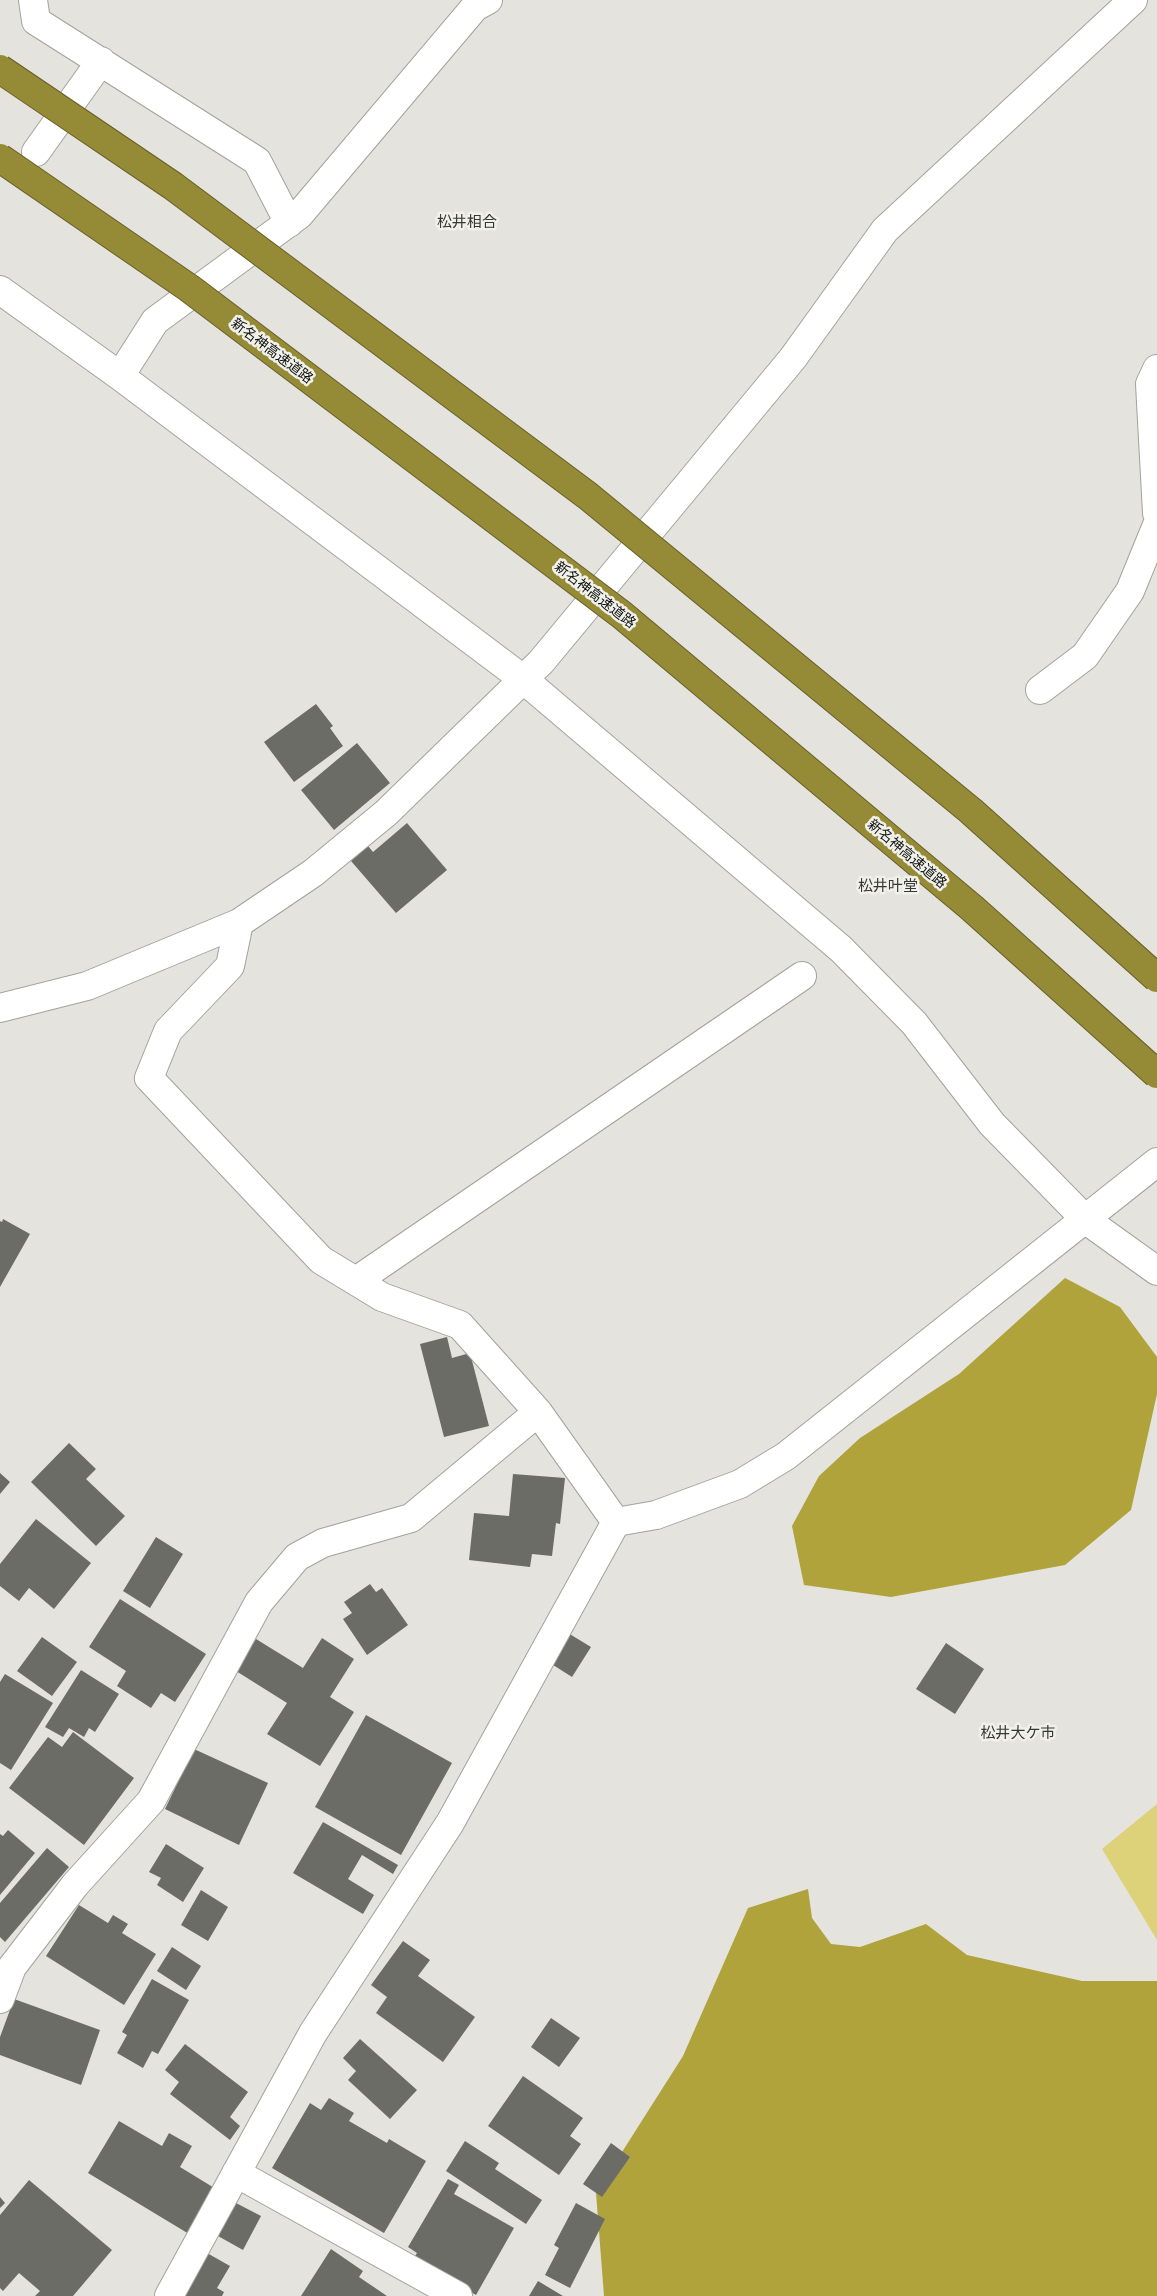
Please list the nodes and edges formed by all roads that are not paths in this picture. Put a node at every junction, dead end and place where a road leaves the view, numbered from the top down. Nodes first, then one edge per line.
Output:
1 (33, 0) edge
2 (488, 0) edge
3 (1133, 0) edge
4 (101, 62) junction
5 (0, 69) edge
6 (36, 152) dead end
7 (0, 158) edge
8 (288, 223) junction
9 (0, 290) edge
10 (1157, 369) edge
11 (120, 376) junction
12 (1157, 513) edge
13 (1157, 525) edge
14 (523, 679) junction
15 (1040, 690) dead end
16 (239, 922) junction
17 (802, 976) dead end
18 (1157, 978) edge
19 (0, 1008) edge
20 (1157, 1074) edge
21 (1157, 1162) edge
22 (1086, 1220) junction
23 (1157, 1271) edge
24 (356, 1282) junction
25 (538, 1412) junction
26 (616, 1522) junction
27 (0, 1999) edge
28 (236, 2173) junction
29 (169, 2296) edge
30 (458, 2296) edge

1 - 4 street
2 - 8 street
3 - 14 street
4 - 6 street
4 - 8 street
5 - 18 highway, bridge
7 - 20 highway, 新名神高速道路, bridge
8 - 11 street
9 - 11 street
10 - 12 street
11 - 14 street
13 - 15 street
14 - 16 street
14 - 22 street
16 - 19 street
16 - 24 street
17 - 24 street
21 - 22 street
22 - 23 street
22 - 26 street
24 - 25 street
25 - 26 street
25 - 27 street
26 - 28 street
28 - 29 street
28 - 30 street

